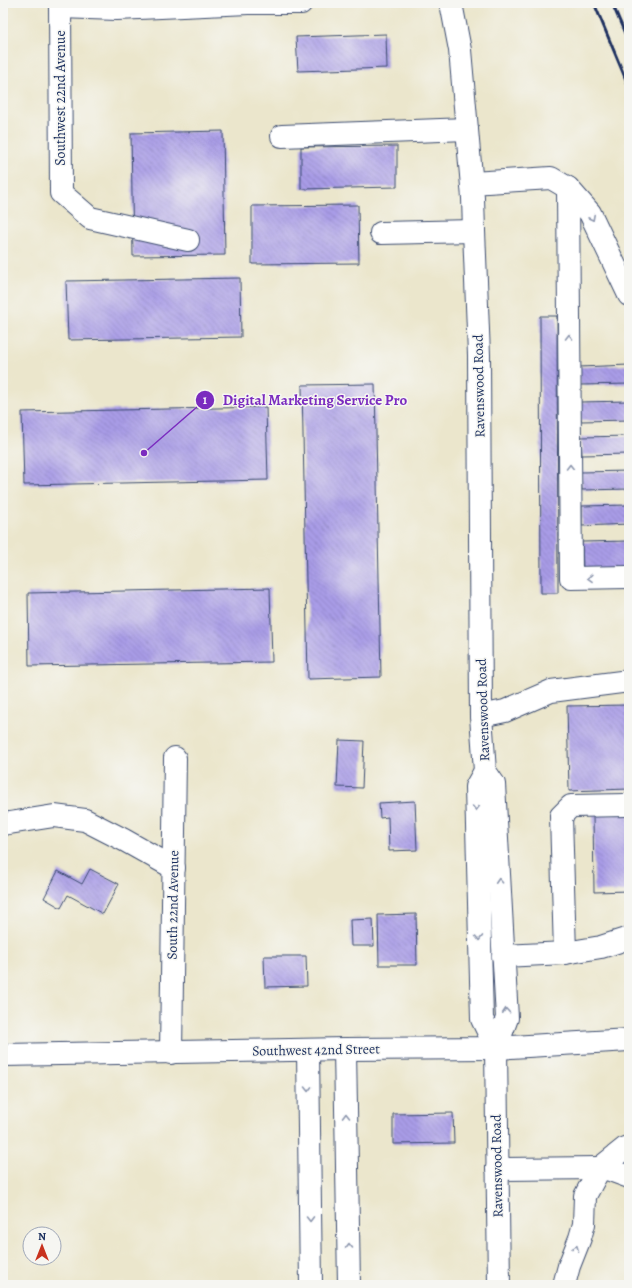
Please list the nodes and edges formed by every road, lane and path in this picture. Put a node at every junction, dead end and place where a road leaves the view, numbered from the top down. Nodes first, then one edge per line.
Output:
1 (301, 3) edge
2 (451, 3) edge
3 (60, 5) edge
4 (467, 129) junction
5 (282, 136) dead end
6 (472, 183) junction
7 (568, 188) junction
8 (474, 231) junction
9 (381, 233) dead end
10 (188, 240) dead end
11 (629, 295) edge
12 (629, 577) edge
13 (629, 681) edge
14 (481, 716) junction
15 (175, 758) dead end
16 (485, 771) junction
17 (626, 805) dead end
18 (3, 824) edge
19 (174, 868) junction
20 (629, 938) edge
21 (565, 953) junction
22 (503, 956) junction
23 (629, 1040) edge
24 (496, 1048) junction
25 (345, 1049) junction
26 (308, 1050) junction
27 (172, 1053) junction
28 (3, 1055) edge
29 (629, 1147) edge
30 (600, 1168) junction
31 (497, 1169) junction
32 (629, 1177) edge
33 (310, 1285) edge
34 (349, 1285) edge
35 (499, 1285) edge
36 (564, 1285) edge

1 - 3 street
2 - 4 street, Ravenswood Road
3 - 10 street, Southwest 22nd Avenue
4 - 5 street
4 - 6 street, Ravenswood Road
6 - 7 street
6 - 8 street, Ravenswood Road
7 -> 11 street
12 -> 7 street
8 - 9 street
8 - 14 street, Ravenswood Road
13 - 14 street
14 - 16 street, Ravenswood Road
15 - 19 street, South 22nd Avenue
22 -> 16 street, Ravenswood Road
16 -> 24 street, Ravenswood Road
17 - 21 street
18 - 19 street
19 - 27 street, South 22nd Avenue
20 - 21 street
21 - 22 street
24 -> 22 street, Ravenswood Road
23 - 24 street, Southwest 42nd Street
24 - 25 street, Southwest 42nd Street
24 - 31 street, Ravenswood Road
25 - 26 street, Southwest 42nd Street
34 -> 25 street
26 - 27 street, Southwest 42nd Street
26 -> 33 street
27 - 28 street, Southwest 42nd Street
29 - 30 street
30 - 31 street
30 - 32 street
36 -> 30 street
31 - 35 street, Ravenswood Road

